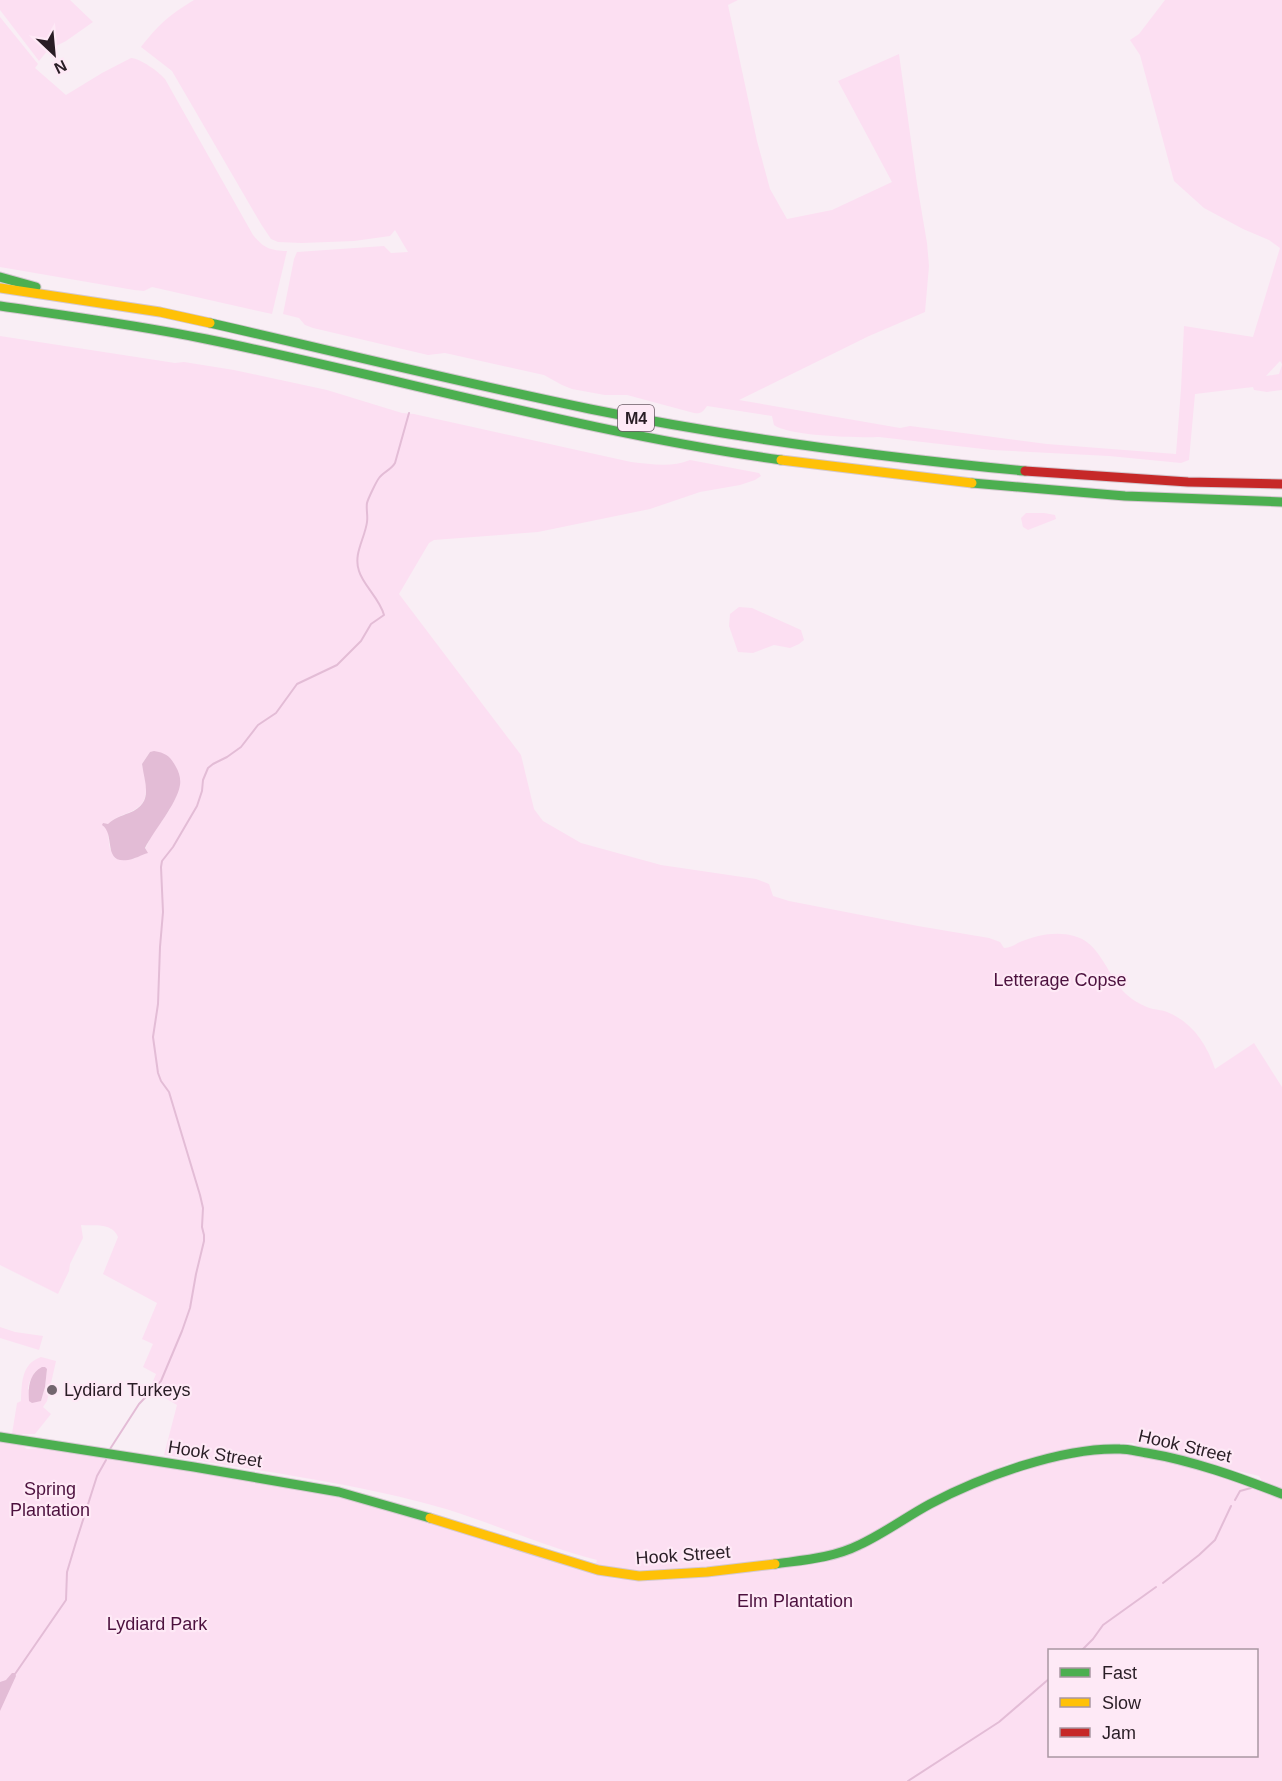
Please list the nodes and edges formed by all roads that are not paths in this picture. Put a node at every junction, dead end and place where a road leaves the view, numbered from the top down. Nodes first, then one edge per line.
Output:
1 (0, 277) edge
2 (0, 288) edge
3 (79, 299) junction
4 (3, 307) edge
5 (1282, 484) edge
6 (1282, 502) edge
7 (0, 1437) edge
8 (1282, 1494) edge

1 - 3 main road, M4
2 - 3 main road, M4
3 - 5 main road, M4
4 - 6 main road, M4
7 - 8 main road, Hook Street

